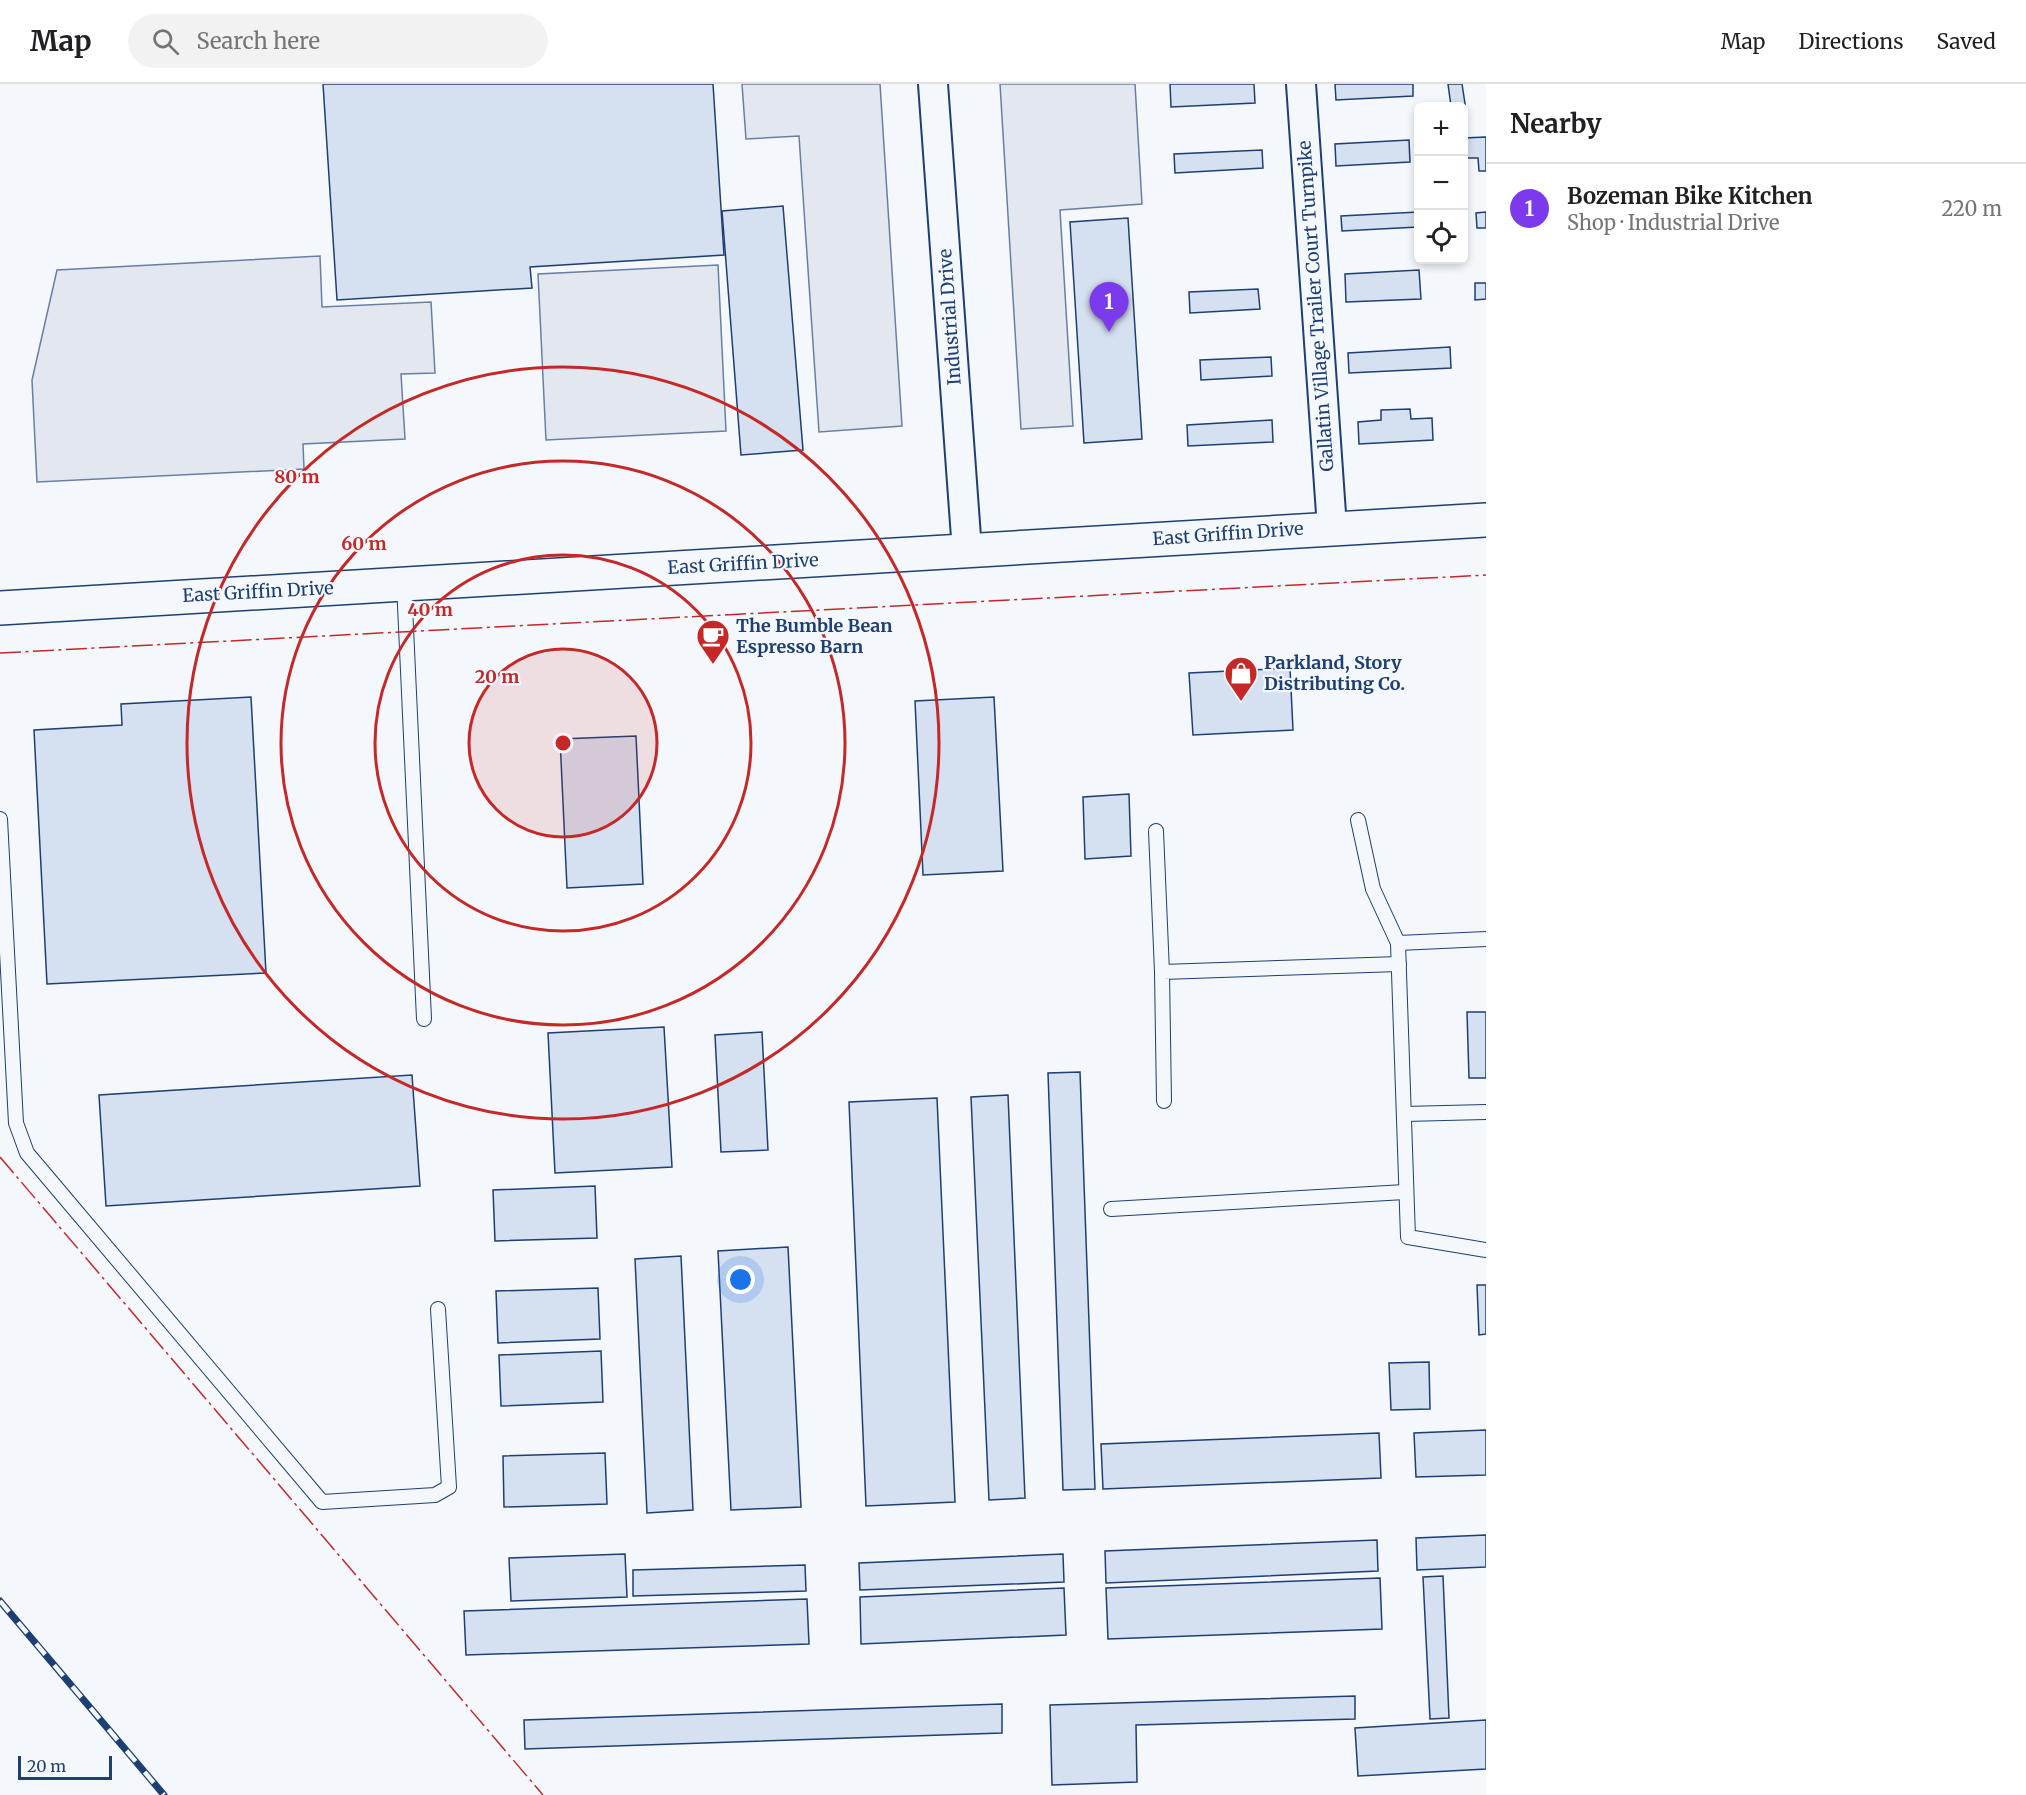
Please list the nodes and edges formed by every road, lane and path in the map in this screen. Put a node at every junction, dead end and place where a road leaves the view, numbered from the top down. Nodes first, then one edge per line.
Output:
1 (933, 84) edge
2 (1301, 84) edge
3 (1486, 520) edge
4 (1332, 528) junction
5 (967, 551) junction
6 (404, 583) junction
7 (0, 608) edge
8 (0, 819) edge
9 (1358, 820) dead end
10 (1156, 831) dead end
11 (1486, 939) edge
12 (1398, 943) junction
13 (1399, 964) junction
14 (1162, 972) junction
15 (424, 1019) dead end
16 (1164, 1101) dead end
17 (1486, 1112) edge
18 (1404, 1114) junction
19 (1405, 1192) junction
20 (1112, 1209) dead end
21 (1486, 1250) edge
22 (438, 1309) dead end

1 - 5 street, Industrial Drive
2 - 4 street, Gallatin Village Trailer Court Turnpike
3 - 4 main road, East Griffin Drive
4 - 5 main road, East Griffin Drive
5 - 6 main road, East Griffin Drive
6 - 7 main road, East Griffin Drive
6 - 15 lane
8 - 22 lane
9 - 12 lane
10 - 14 lane
11 - 12 lane
12 - 13 lane
13 - 14 lane
13 - 18 lane
14 - 16 lane
17 - 18 lane
18 - 19 lane
19 - 20 lane
19 - 21 lane

